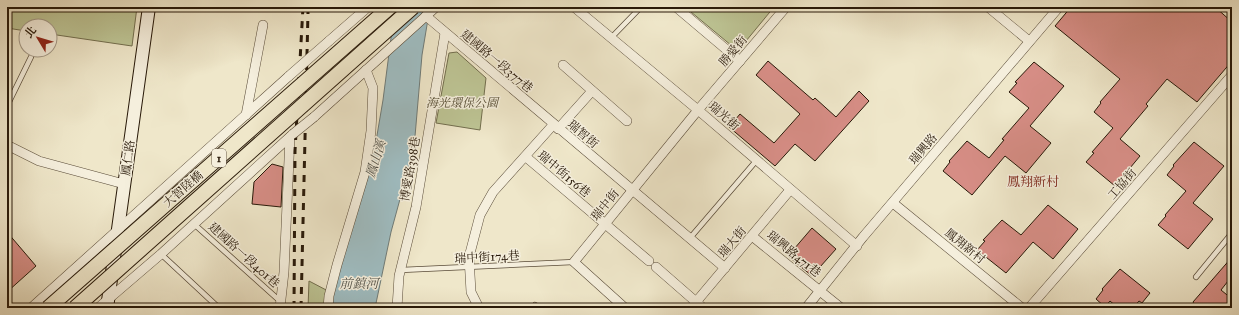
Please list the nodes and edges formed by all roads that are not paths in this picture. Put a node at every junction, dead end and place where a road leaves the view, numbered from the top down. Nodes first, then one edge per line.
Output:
1 (149, 7) edge
2 (368, 7) edge
3 (390, 7) edge
4 (413, 7) edge
5 (436, 7) edge
6 (641, 7) edge
7 (676, 7) edge
8 (786, 7) edge
9 (988, 7) edge
10 (1058, 7) edge
11 (577, 8) edge
12 (423, 19) junction
13 (262, 25) dead end
14 (445, 33) junction
15 (610, 39) junction
16 (1029, 41) junction
17 (31, 58) edge
18 (740, 61) junction
19 (563, 65) dead end
20 (366, 70) junction
21 (1232, 75) edge
22 (592, 91) junction
23 (7, 106) edge
24 (698, 110) junction
25 (246, 115) junction
26 (627, 121) dead end
27 (555, 127) junction
28 (292, 135) junction
29 (7, 145) edge
30 (526, 157) junction
31 (756, 161) junction
32 (124, 184) junction
33 (790, 190) junction
34 (633, 191) junction
35 (893, 202) junction
36 (194, 224) junction
37 (605, 225) junction
38 (118, 231) junction
39 (1232, 233) edge
40 (752, 236) junction
41 (690, 238) junction
42 (857, 246) junction
43 (161, 254) junction
44 (574, 262) junction
45 (470, 268) junction
46 (725, 268) junction
47 (401, 270) junction
48 (1196, 277) dead end
49 (820, 291) junction
50 (107, 304) edge
51 (280, 305) edge
52 (697, 306) edge
53 (31, 308) edge
54 (48, 308) edge
55 (75, 308) edge
56 (98, 308) edge
57 (220, 308) edge
58 (328, 308) edge
59 (396, 308) edge
60 (479, 308) edge
61 (625, 308) edge
62 (806, 308) edge
63 (841, 308) edge
64 (1022, 308) edge
65 (1029, 308) edge

1 - 32 street, 鳳仁路
2 - 25 street, bridge
3 - 54 main road, 大智陸橋 / 1, bridge
4 - 55 main road, 大智陸橋 / 1, bridge
5 - 12 street
6 - 15 lane
7 - 18 street
8 - 18 street, 勝愛街
9 - 16 street
10 - 16 street, 瑞興路
11 - 15 street, 瑞光街
12 - 14 street, 建國路一段377巷
12 - 20 street
13 - 25 street
14 - 27 street, 建國路一段377巷
14 - 47 street, 博愛路398巷
15 - 24 street, 瑞光街
16 - 35 street, 瑞興路
17 - 23 lane
18 - 24 street, 勝愛街
19 - 22 street
20 - 28 street, bridge
20 - 58 street
21 - 65 street, 工協街
22 - 26 street
22 - 27 street
24 - 31 street, 瑞光街
24 - 34 street, 瑞中街
25 - 38 street
27 - 30 street, 瑞智街
27 - 34 street, 瑞智街
28 - 36 street
28 - 51 street
29 - 32 street
30 - 37 street, 瑞中街156巷
30 - 45 street, 瑞智街
31 - 33 street, 瑞光街
31 - 41 lane
32 - 38 street, 鳳仁路
33 - 40 street, 瑞大街
33 - 42 street, 瑞光街
34 - 37 street, 瑞中街
34 - 41 street, 瑞智街
35 - 42 street, 瑞興路
35 - 64 street, 鳳翔新村
36 - 43 street
36 - 51 lane, 建國路一段401巷
37 - 44 street, 瑞中街
37 - 52 street, 瑞中街156巷
38 - 50 street, 鳳仁路
38 - 53 street
39 - 48 lane
40 - 46 street, 瑞大街
40 - 49 street, 瑞興路471巷
41 - 46 street, 瑞智街
42 - 49 street, 瑞興路
43 - 50 street
43 - 57 lane
44 - 45 lane, 瑞中街174巷
44 - 61 street
45 - 47 lane, 瑞中街174巷
45 - 60 street, 瑞智街
46 - 52 street, 瑞大街
47 - 59 street, 博愛路398巷
49 - 62 street, 瑞興路
49 - 63 street, 瑞興路471巷
50 - 56 street

